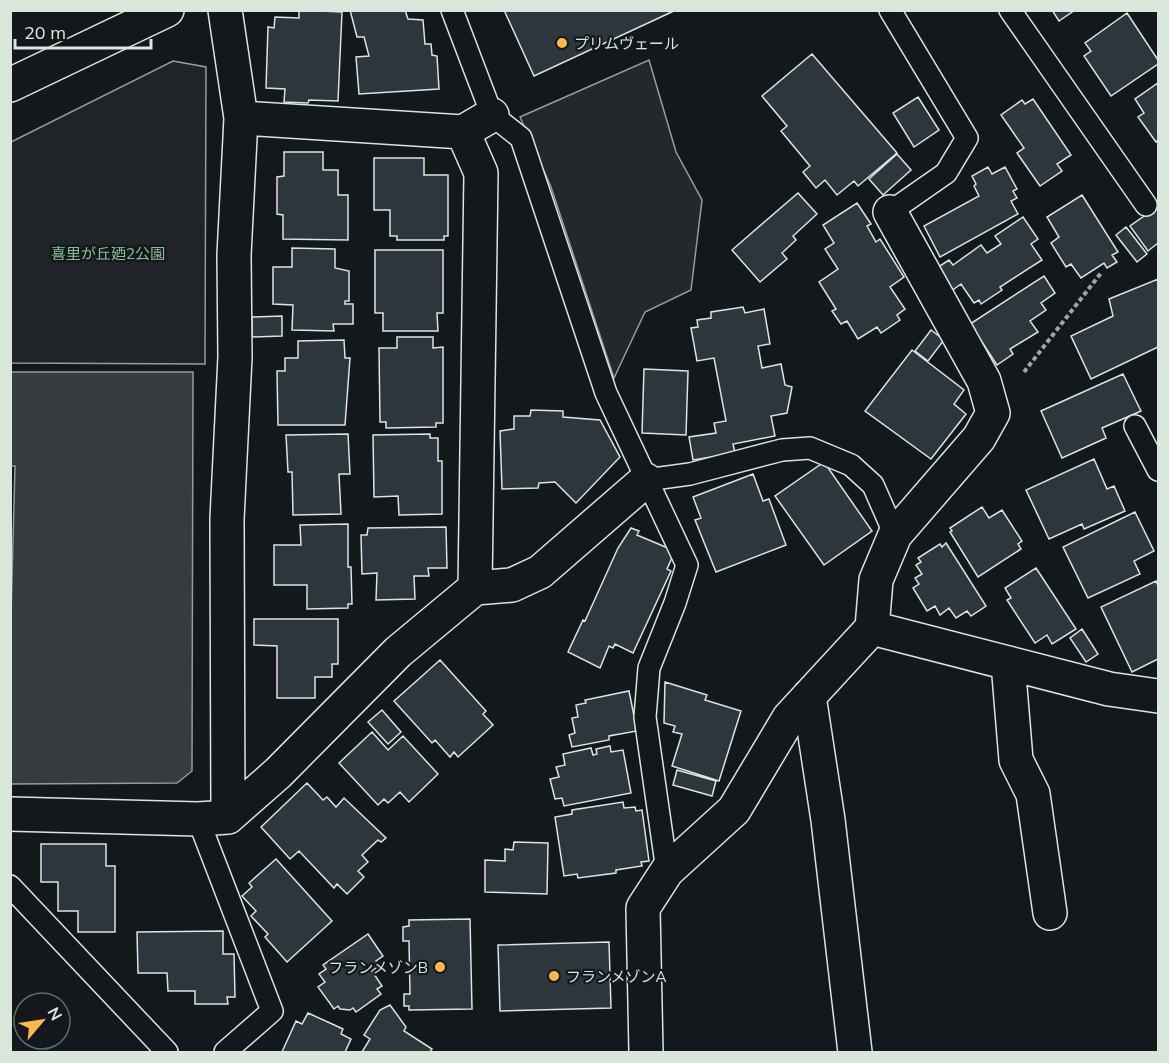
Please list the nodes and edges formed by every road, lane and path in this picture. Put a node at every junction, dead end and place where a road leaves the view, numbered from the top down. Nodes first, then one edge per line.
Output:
1 (167, 10) edge
2 (225, 10) edge
3 (452, 10) edge
4 (890, 10) edge
5 (1010, 10) edge
6 (10, 85) edge
7 (492, 114) junction
8 (241, 118) junction
9 (463, 132) junction
10 (1146, 205) dead end
11 (890, 212) joint
12 (1101, 273) dead end
13 (993, 413) junction
14 (1135, 426) dead end
15 (1158, 470) edge
16 (646, 480) junction
17 (895, 535) junction
18 (475, 588) junction
19 (872, 628) junction
20 (1008, 663) junction
21 (810, 696) junction
22 (1158, 696) edge
23 (10, 814) edge
24 (213, 818) junction
25 (667, 871) junction
26 (10, 886) edge
27 (1050, 913) dead end
28 (167, 1053) edge
29 (225, 1053) edge
30 (646, 1053) edge
31 (855, 1053) edge

1 - 6 street
2 - 8 street
3 - 7 lane
4 - 11 lane
5 - 10 lane
7 - 9 street
7 - 16 lane
8 - 9 street
8 - 24 street
9 - 18 street
11 - 13 street
12 - 13 path
13 - 17 street
14 - 15 lane
16 - 17 lane
16 - 18 street
16 - 25 lane
17 - 19 street
18 - 24 street
19 - 20 street
19 - 21 street
20 - 22 street
20 - 27 street
21 - 25 street
21 - 31 street
23 - 24 street
24 - 29 lane
25 - 30 street
26 - 28 lane

